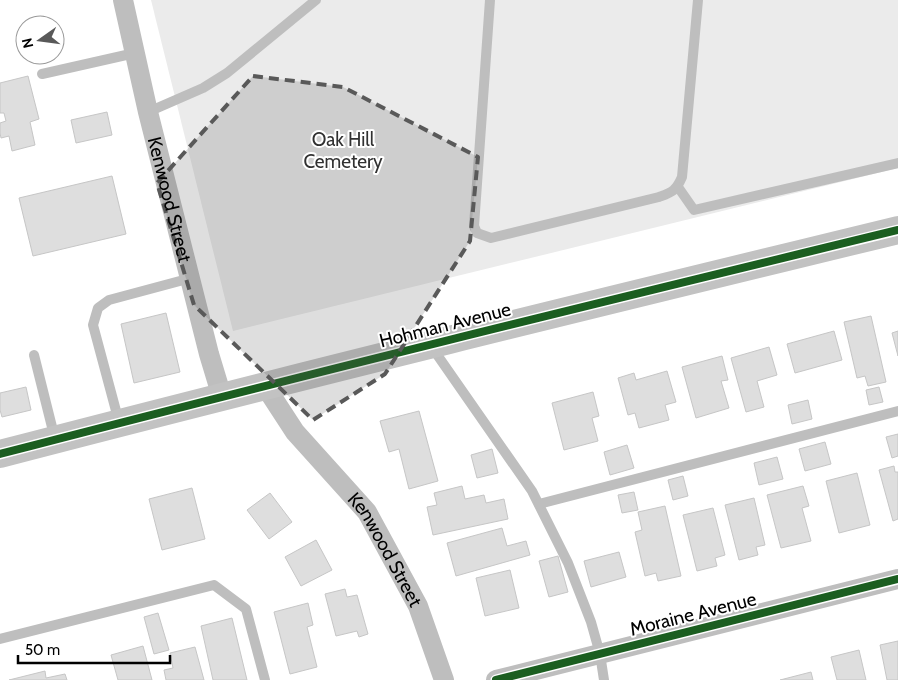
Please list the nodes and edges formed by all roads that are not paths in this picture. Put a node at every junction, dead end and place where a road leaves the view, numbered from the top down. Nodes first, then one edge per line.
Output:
1 (123, 0) edge
2 (316, 0) edge
3 (490, 0) edge
4 (698, 0) edge
5 (136, 53) junction
6 (42, 74) dead end
7 (148, 112) junction
8 (898, 163) edge
9 (678, 188) junction
10 (898, 230) edge
11 (191, 278) junction
12 (430, 345) junction
13 (34, 355) dead end
14 (265, 386) junction
15 (222, 397) junction
16 (898, 411) edge
17 (119, 423) junction
18 (55, 440) junction
19 (0, 454) edge
20 (539, 504) junction
21 (898, 579) edge
22 (0, 639) edge
23 (600, 654) junction
24 (265, 680) edge
25 (444, 680) edge
26 (496, 680) edge
27 (604, 680) edge

1 - 5 street, Kenwood Street
2 - 7 lane
3 - 9 lane
4 - 9 lane
5 - 6 lane
5 - 7 street, Kenwood Street
7 - 11 street, Kenwood Street
8 - 9 lane
10 - 12 main road, Hohman Avenue
11 - 15 street, Kenwood Street
11 - 17 lane
12 - 14 main road, Hohman Avenue
12 - 20 lane
13 - 18 lane
14 - 15 main road, Hohman Avenue
14 - 25 street, Kenwood Street
15 - 17 main road, Hohman Avenue
16 - 20 lane
17 - 18 main road, Hohman Avenue
18 - 19 main road, Hohman Avenue
20 - 23 lane
21 - 23 street, Moraine Avenue
22 - 24 lane
23 - 26 street, Moraine Avenue
23 - 27 lane

